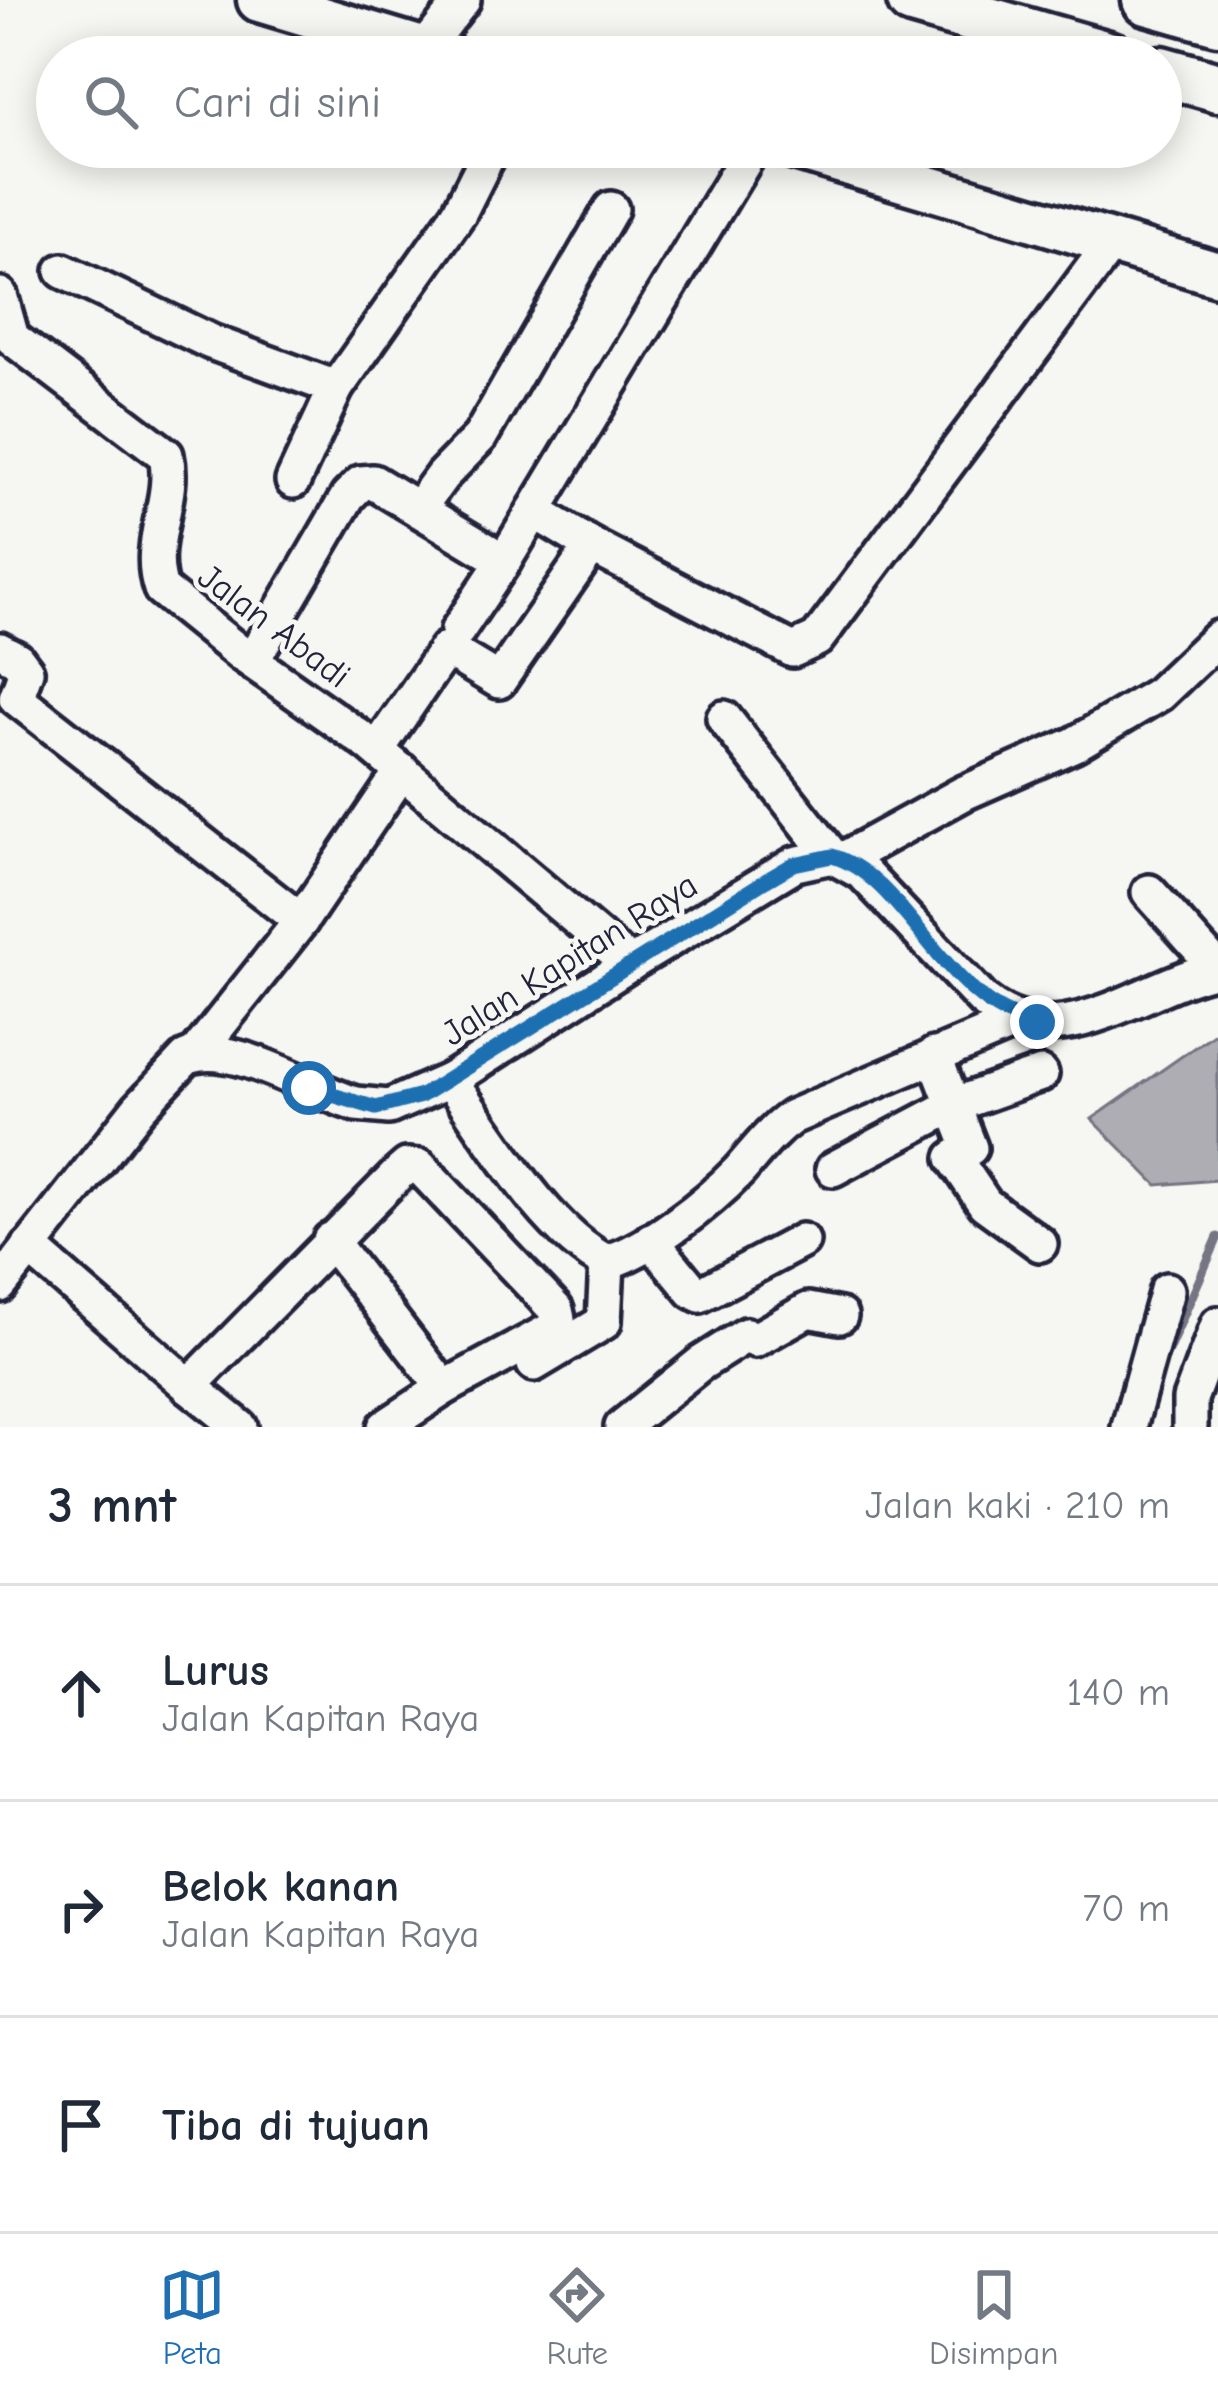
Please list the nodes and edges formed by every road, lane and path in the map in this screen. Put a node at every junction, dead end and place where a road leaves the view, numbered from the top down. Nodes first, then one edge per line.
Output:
1 (259, 0) edge
2 (463, 0) edge
3 (912, 0) edge
4 (1147, 0) edge
5 (1218, 20) edge
6 (377, 36) edge
7 (445, 36) edge
8 (1038, 36) edge
9 (1182, 77) edge
10 (1218, 88) edge
11 (482, 168) edge
12 (740, 168) edge
13 (861, 168) edge
14 (611, 209) dead end
15 (1112, 244) junction
16 (63, 271) dead end
17 (1218, 274) edge
18 (0, 296) edge
19 (6, 350) edge
20 (336, 388) junction
21 (293, 481) dead end
22 (418, 509) junction
23 (534, 511) junction
24 (592, 546) junction
25 (504, 562) junction
26 (458, 630) dead end
27 (1218, 638) edge
28 (0, 650) edge
29 (252, 661) junction
30 (724, 718) dead end
31 (390, 761) junction
32 (838, 858) junction
33 (1149, 892) dead end
34 (301, 921) junction
35 (630, 964) junction
36 (1218, 969) edge
37 (1020, 1020) junction
38 (196, 1054) junction
39 (934, 1055) junction
40 (1041, 1074) dead end
41 (450, 1080) junction
42 (954, 1105) junction
43 (833, 1168) dead end
44 (330, 1240) junction
45 (651, 1240) junction
46 (802, 1240) dead end
47 (1040, 1244) dead end
48 (29, 1247) junction
49 (607, 1262) junction
50 (0, 1285) edge
51 (712, 1288) junction
52 (1167, 1291) dead end
53 (840, 1316) dead end
54 (1218, 1324) edge
55 (746, 1335) junction
56 (189, 1386) junction
57 (444, 1388) junction
58 (240, 1427) edge
59 (385, 1427) edge
60 (420, 1427) edge
61 (622, 1427) edge
62 (1129, 1427) edge
63 (1190, 1427) edge

1 - 6 main road
2 - 7 street
3 - 8 highway
4 - 5 highway
9 - 10 highway
11 - 20 street
12 - 23 street
13 - 15 main road
14 - 22 street
15 - 17 main road
15 - 24 street
16 - 20 street
18 - 19 street, Jalan Abadi
19 - 29 street, Jalan Abadi
20 - 21 street
22 - 25 street
22 - 29 street
23 - 24 street
23 - 25 street
24 - 31 street
25 - 26 street
27 - 32 street, Jalan Kapitan Raya
28 - 34 street
29 - 31 street, Jalan Abadi
30 - 32 street
31 - 34 street
31 - 35 street, Jalan Abadi
32 - 35 street, Jalan Kapitan Raya
32 - 37 street
33 - 36 street
34 - 38 street
35 - 41 street, Jalan Kapitan Raya
36 - 37 street
37 - 39 street
38 - 41 street, Jalan Kapitan Raya
38 - 48 street
39 - 42 street
39 - 45 street
40 - 42 street
41 - 49 street
42 - 43 street
42 - 47 street
44 - 56 street
44 - 57 street
44 - 57 street
45 - 49 street
45 - 51 street
46 - 51 street
48 - 50 street
48 - 56 street
49 - 60 street
51 - 55 street
52 - 62 street
53 - 55 street
54 - 63 street
55 - 61 street
56 - 58 street
57 - 59 street

